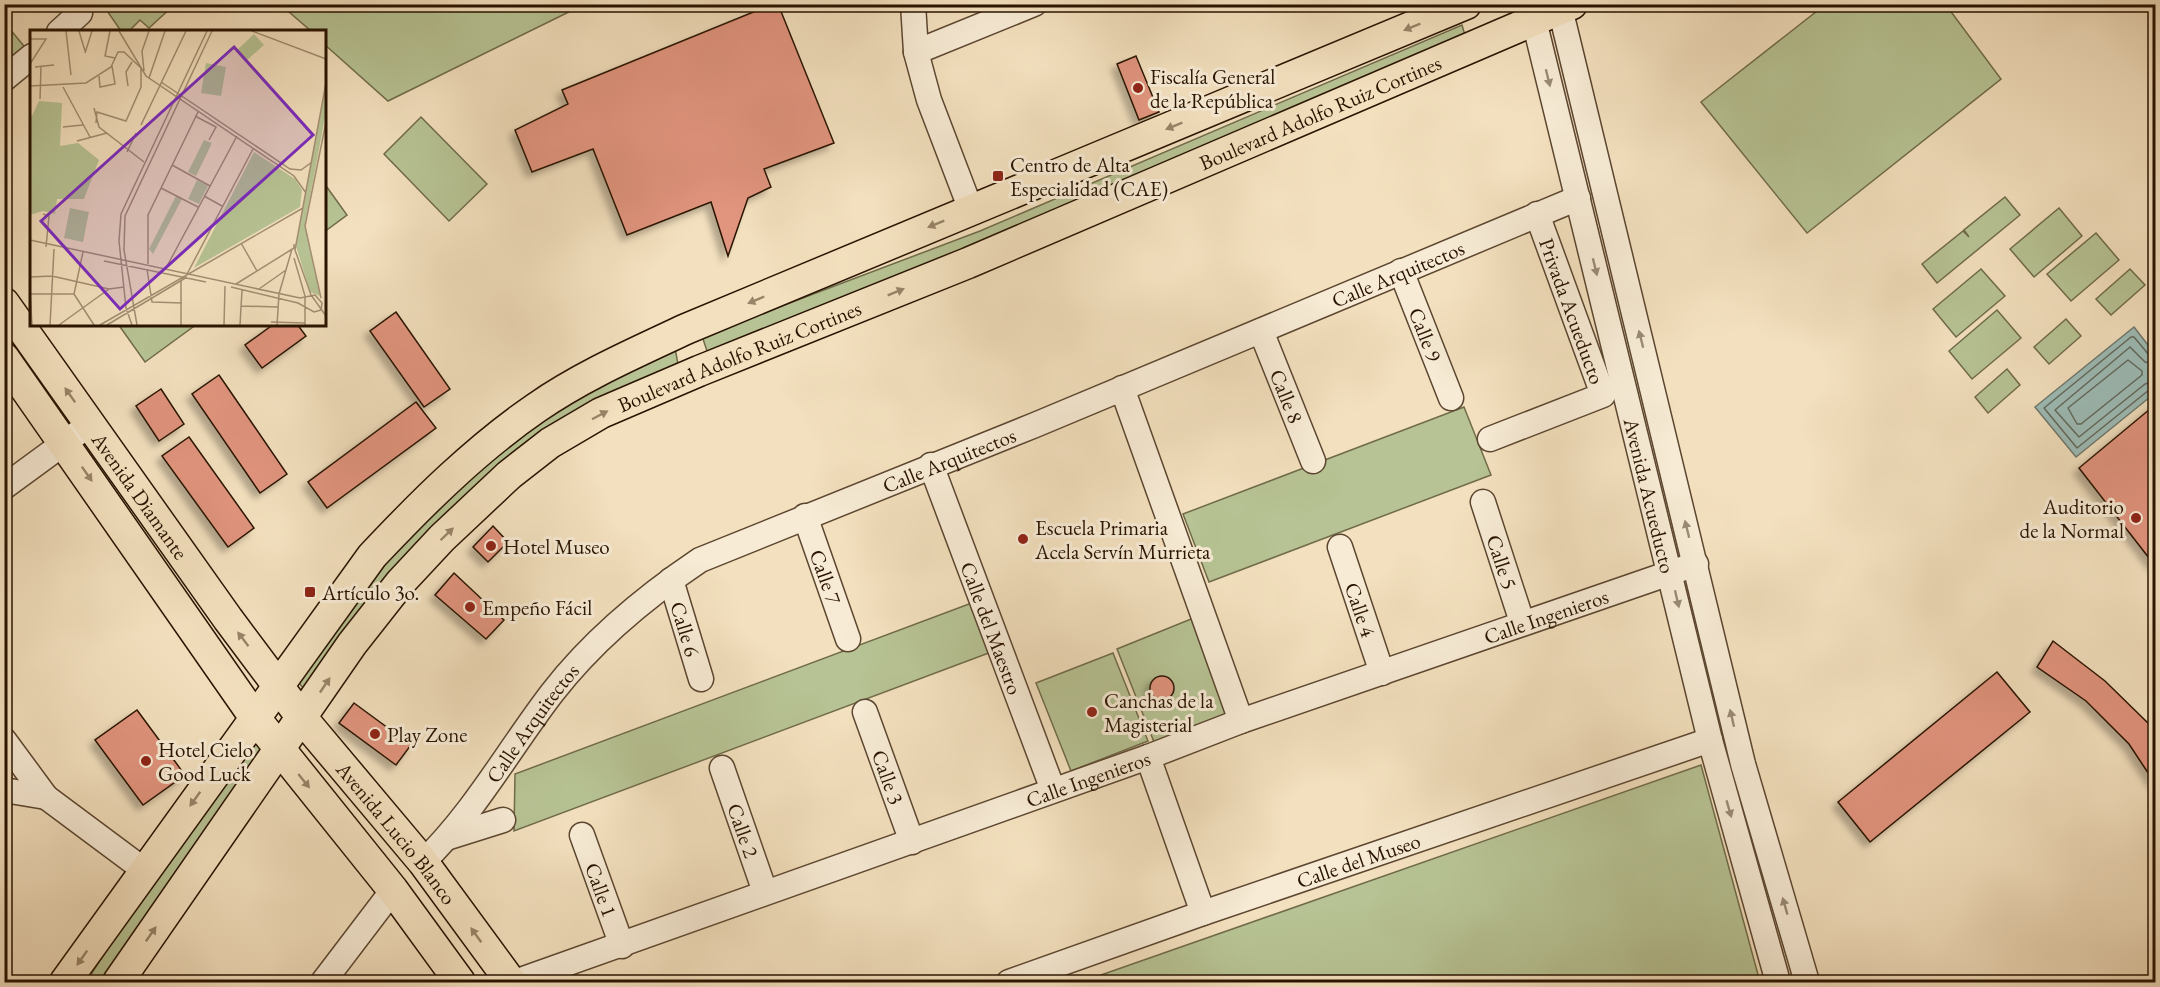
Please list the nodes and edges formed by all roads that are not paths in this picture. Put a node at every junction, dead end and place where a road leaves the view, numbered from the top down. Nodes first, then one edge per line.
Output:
1 (913, 4) edge
2 (1034, 4) edge
3 (1466, 4) edge
4 (77, 9) edge
5 (1551, 9) edge
6 (61, 30) edge
7 (916, 52) junction
8 (30, 58) edge
9 (4, 79) edge
10 (1578, 198) junction
11 (971, 210) junction
12 (1537, 214) junction
13 (1401, 271) junction
14 (4, 303) edge
15 (1261, 331) junction
16 (4, 358) edge
17 (1122, 388) junction
18 (1451, 398) dead end
19 (90, 424) junction
20 (1490, 439) dead end
21 (65, 443) junction
22 (1313, 461) dead end
23 (931, 465) junction
24 (4, 487) edge
25 (1484, 502) dead end
26 (805, 516) junction
27 (1340, 547) dead end
28 (1696, 564) junction
29 (1670, 571) junction
30 (671, 580) junction
31 (1522, 622) junction
32 (848, 639) dead end
33 (1382, 673) junction
34 (701, 679) dead end
35 (278, 686) junction
36 (865, 712) dead end
37 (255, 718) junction
38 (302, 718) junction
39 (1241, 721) junction
40 (4, 740) edge
41 (1710, 740) junction
42 (279, 750) junction
43 (1148, 757) junction
44 (1743, 764) junction
45 (722, 768) dead end
46 (1718, 771) junction
47 (4, 790) edge
48 (1053, 790) junction
49 (46, 797) junction
50 (503, 820) dead end
51 (582, 835) dead end
52 (449, 837) junction
53 (912, 842) junction
54 (423, 862) junction
55 (144, 870) junction
56 (393, 890) junction
57 (765, 892) junction
58 (1203, 913) junction
59 (1796, 945) junction
60 (622, 946) junction
61 (1770, 952) junction
62 (65, 982) edge
63 (118, 982) edge
64 (323, 982) edge
65 (460, 982) edge
66 (513, 982) edge
67 (1009, 982) edge
68 (1778, 982) edge
69 (1807, 982) edge

1 - 7 street
2 - 7 street
3 -> 11 main road, Boulevard Adolfo Ruiz Cortines
4 - 6 street
5 -> 10 street, Avenida Acueducto
28 -> 5 street, Avenida Acueducto
38 -> 5 main road, Boulevard Adolfo Ruiz Cortines
7 - 11 street
8 - 9 street
10 - 12 street, Calle Arquitectos
10 -> 29 street, Avenida Acueducto
11 -> 35 main road, Boulevard Adolfo Ruiz Cortines
12 - 13 street, Calle Arquitectos
12 - 20 street, Privada Acueducto
13 - 15 street, Calle Arquitectos
13 - 18 street, Calle 9
19 -> 14 main road, Avenida Diamante
15 - 17 street, Calle Arquitectos
15 - 22 street, Calle 8
16 - 21 main road, Avenida Diamante
17 - 23 street, Calle Arquitectos
17 - 39 street
19 - 21 street
35 -> 19 main road, Avenida Diamante
21 - 24 street
21 -> 37 main road, Avenida Diamante
23 - 26 street, Calle Arquitectos
23 - 48 street, Calle del Maestro
25 - 31 street, Calle 5
26 - 30 street, Calle Arquitectos
26 - 32 street, Calle 7
27 - 33 street, Calle 4
28 - 29 street, Calle Ingenieros
44 -> 28 street, Avenida Acueducto
29 - 31 street, Calle Ingenieros
29 -> 41 street, Avenida Acueducto
30 - 34 street, Calle 6
30 - 52 street, Calle Arquitectos
31 - 33 street, Calle Ingenieros
33 - 39 street, Calle Ingenieros
35 - 37 main road, Boulevard Adolfo Ruiz Cortines
35 - 38 main road, Avenida Lucio Blanco
36 - 53 street, Calle 3
37 - 42 main road, Avenida Lucio Blanco
37 -> 55 main road, Boulevard Adolfo Ruiz Cortines
38 - 42 main road, Boulevard Adolfo Ruiz Cortines
38 - 54 main road, Avenida Lucio Blanco
39 - 43 street, Calle Ingenieros
40 - 49 street
41 - 46 street, Avenida Acueducto
41 - 58 street, Calle del Museo
42 -> 56 main road, Avenida Lucio Blanco
63 -> 42 main road, Boulevard Adolfo Ruiz Cortines
43 - 48 street, Calle Ingenieros
43 - 58 street
44 - 46 street
59 -> 44 street, Avenida Acueducto
45 - 57 street, Calle 2
46 -> 61 street, Avenida Acueducto
47 - 49 street
48 - 53 street, Calle Ingenieros
49 - 55 street
50 - 52 street
51 - 60 street, Calle 1
52 - 54 street, Calle Arquitectos
53 - 57 street, Calle Ingenieros
66 -> 54 main road, Avenida Lucio Blanco
55 -> 62 main road, Boulevard Adolfo Ruiz Cortines
56 - 64 street
56 - 65 main road, Avenida Lucio Blanco
57 - 60 street, Calle Ingenieros
58 - 67 street, Calle del Museo
59 - 61 street
59 - 69 street, Avenida Acueducto
60 - 66 street, Calle Ingenieros
61 - 68 street, Avenida Acueducto

